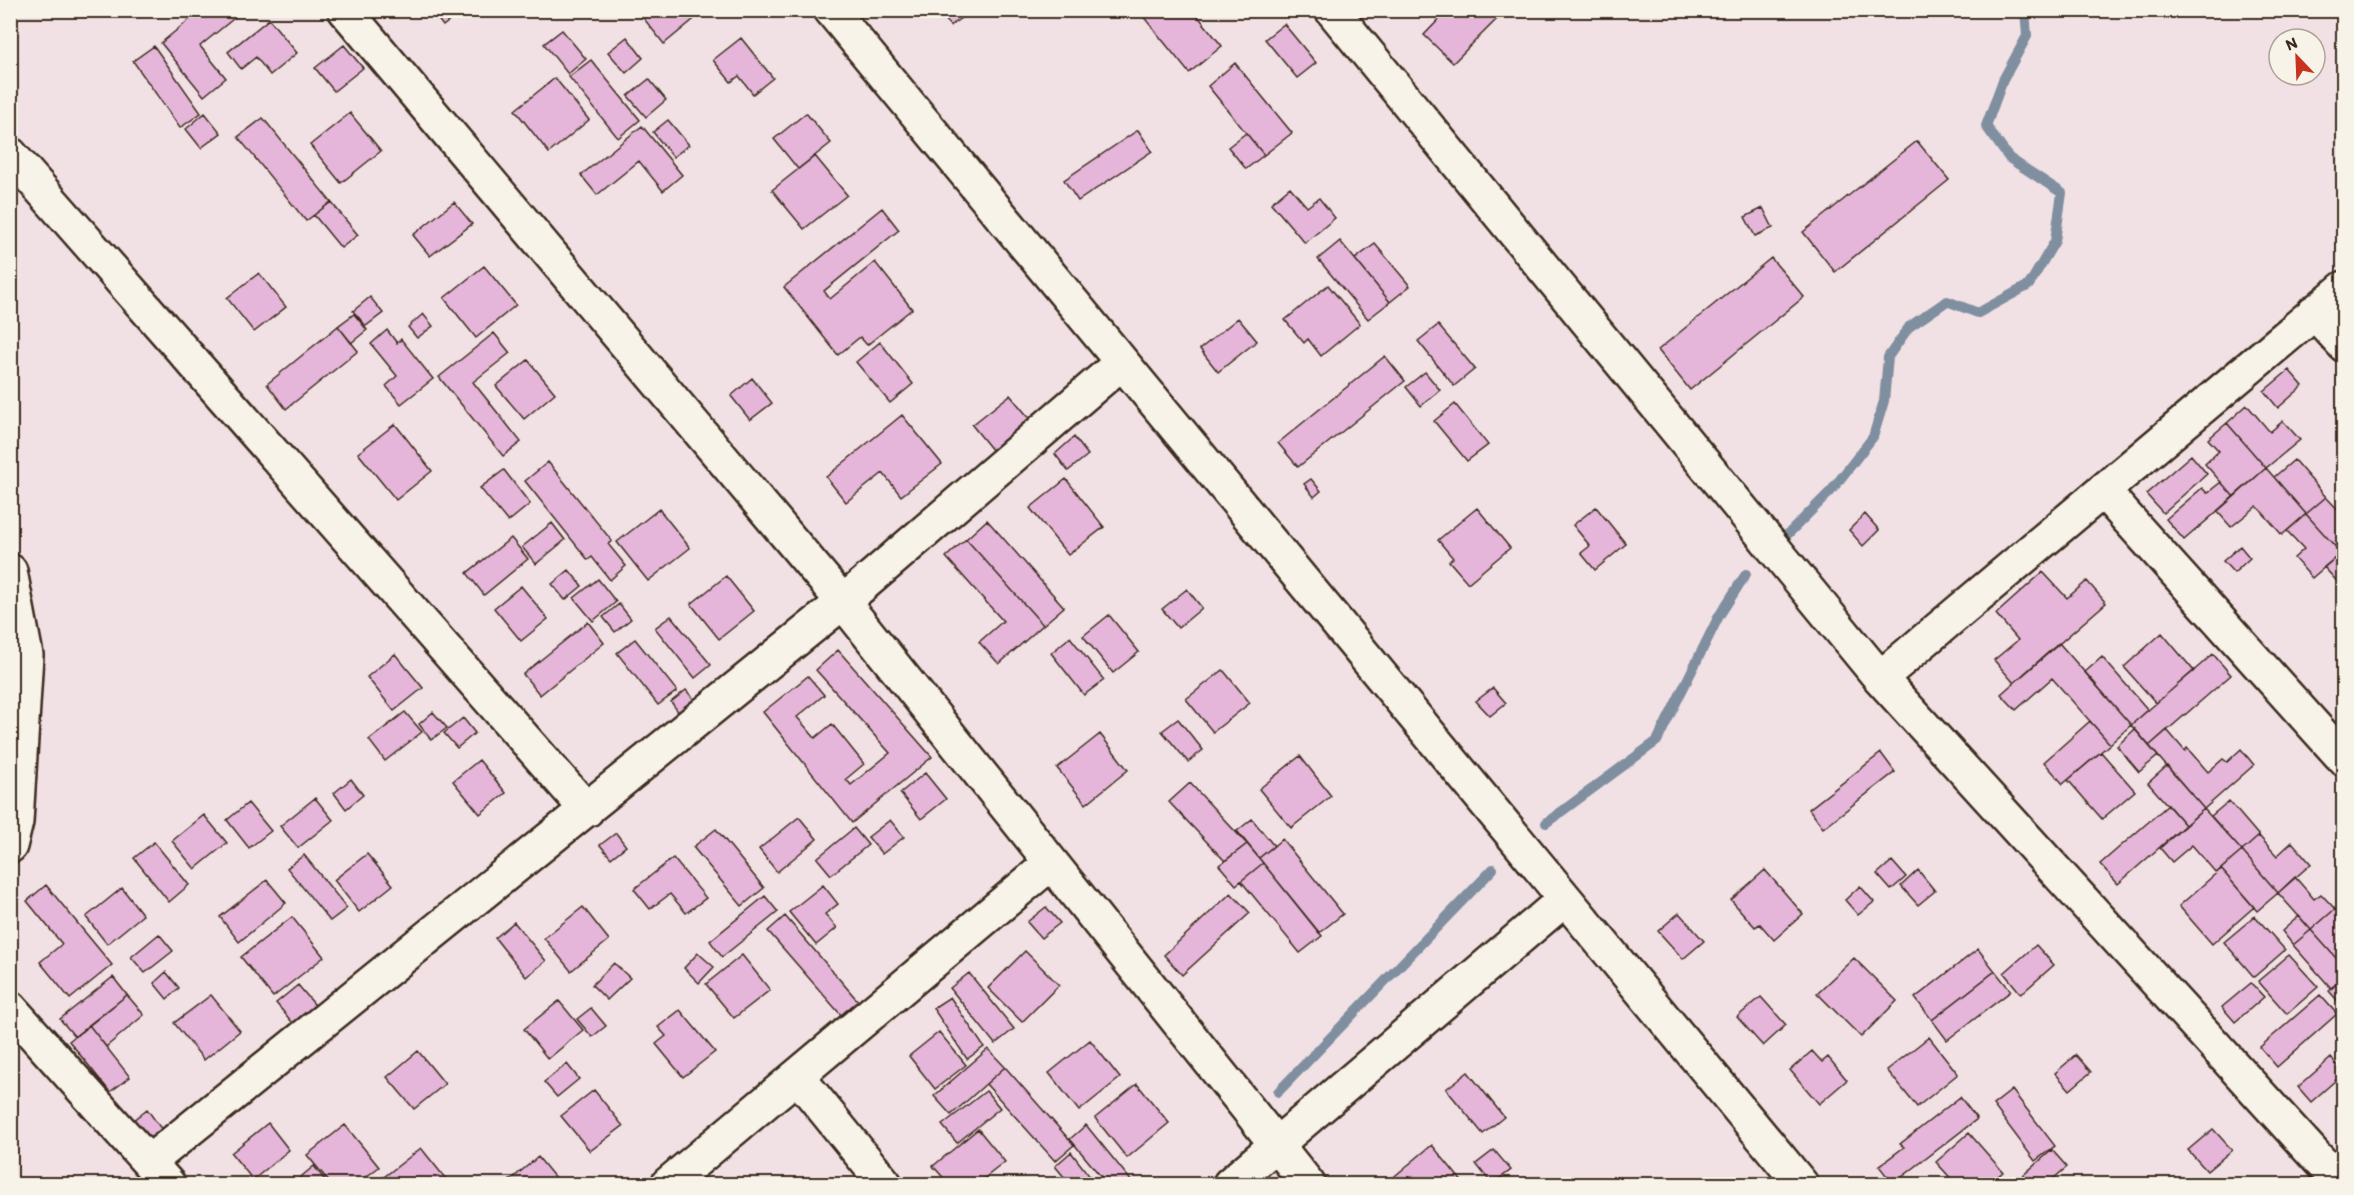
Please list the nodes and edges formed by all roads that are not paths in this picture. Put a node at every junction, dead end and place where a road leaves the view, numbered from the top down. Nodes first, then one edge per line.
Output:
1 (345, 10) edge
2 (831, 10) edge
3 (1332, 10) edge
4 (10, 154) edge
5 (2343, 288) edge
6 (2314, 312) junction
7 (2343, 345) edge
8 (1121, 363) junction
9 (2103, 491) junction
10 (10, 571) edge
11 (843, 602) junction
12 (1880, 678) junction
13 (2343, 759) edge
14 (587, 810) junction
15 (10, 846) edge
16 (1051, 863) junction
17 (1564, 899) junction
18 (10, 1008) edge
19 (797, 1076) junction
20 (1276, 1146) junction
21 (158, 1173) edge
22 (668, 1185) edge
23 (885, 1185) edge
24 (1230, 1185) edge
25 (1308, 1185) edge
26 (1801, 1185) edge
27 (2341, 1185) edge

1 - 11 street
2 - 8 street
3 - 12 street
4 - 14 street
5 - 6 street
6 - 7 street
6 - 9 street
8 - 11 street
8 - 17 street
9 - 12 street
9 - 13 street
10 - 15 street
11 - 14 street
11 - 16 street
12 - 27 street
14 - 21 street
16 - 19 street
16 - 20 street
17 - 20 street
17 - 26 street
18 - 21 street
19 - 22 street
19 - 23 street
20 - 24 street
20 - 25 street

